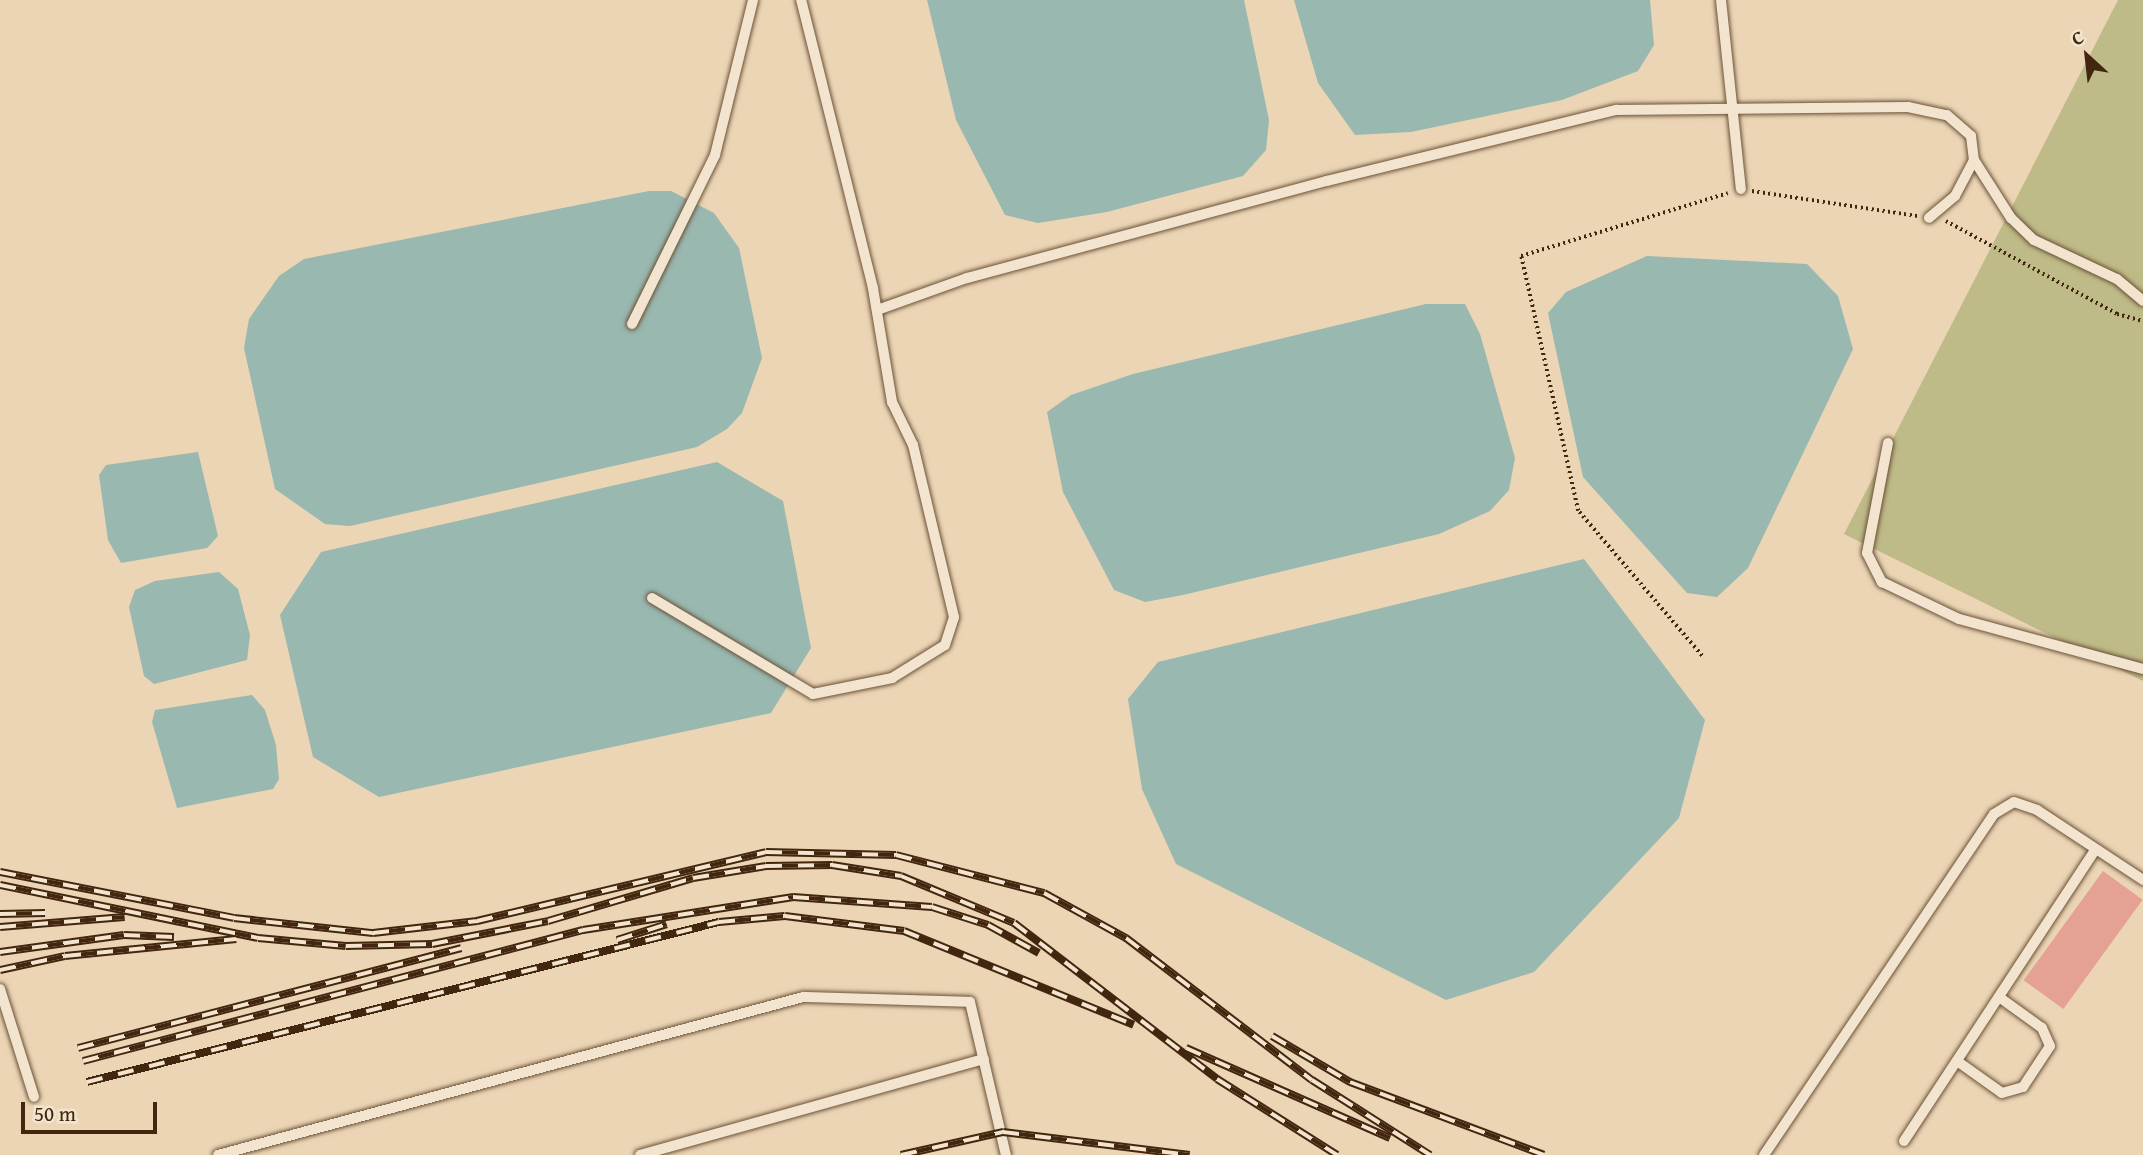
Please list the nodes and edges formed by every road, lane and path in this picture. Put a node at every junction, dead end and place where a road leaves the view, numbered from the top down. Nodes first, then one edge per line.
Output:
1 (753, 0) edge
2 (801, 0) edge
3 (1721, 0) edge
4 (1733, 110) junction
5 (1974, 160) junction
6 (1741, 189) junction
7 (1929, 218) junction
8 (2143, 301) edge
9 (877, 310) junction
10 (2143, 321) edge
11 (632, 324) dead end
12 (1888, 443) dead end
13 (652, 598) dead end
14 (1702, 656) dead end
15 (2143, 669) edge
16 (2096, 849) junction
17 (2143, 880) edge
18 (0, 989) edge
19 (1999, 997) junction
20 (2, 1003) edge
21 (984, 1059) junction
22 (1957, 1061) junction
23 (34, 1097) dead end
24 (1904, 1141) dead end
25 (218, 1155) edge
26 (640, 1155) edge
27 (1006, 1155) edge
28 (1763, 1155) edge

1 - 11 lane
2 - 9 lane
3 - 4 lane
4 - 5 lane
4 - 6 lane
4 - 9 lane
5 - 7 lane
5 - 8 lane
6 - 7 path
6 - 14 path
7 - 10 path
9 - 13 lane
12 - 15 lane
16 - 17 lane
16 - 19 lane
16 - 28 lane
18 - 20 lane
19 - 22 lane
19 - 22 lane
20 - 23 lane
21 - 25 lane
21 - 26 lane
21 - 27 lane
22 - 24 lane

